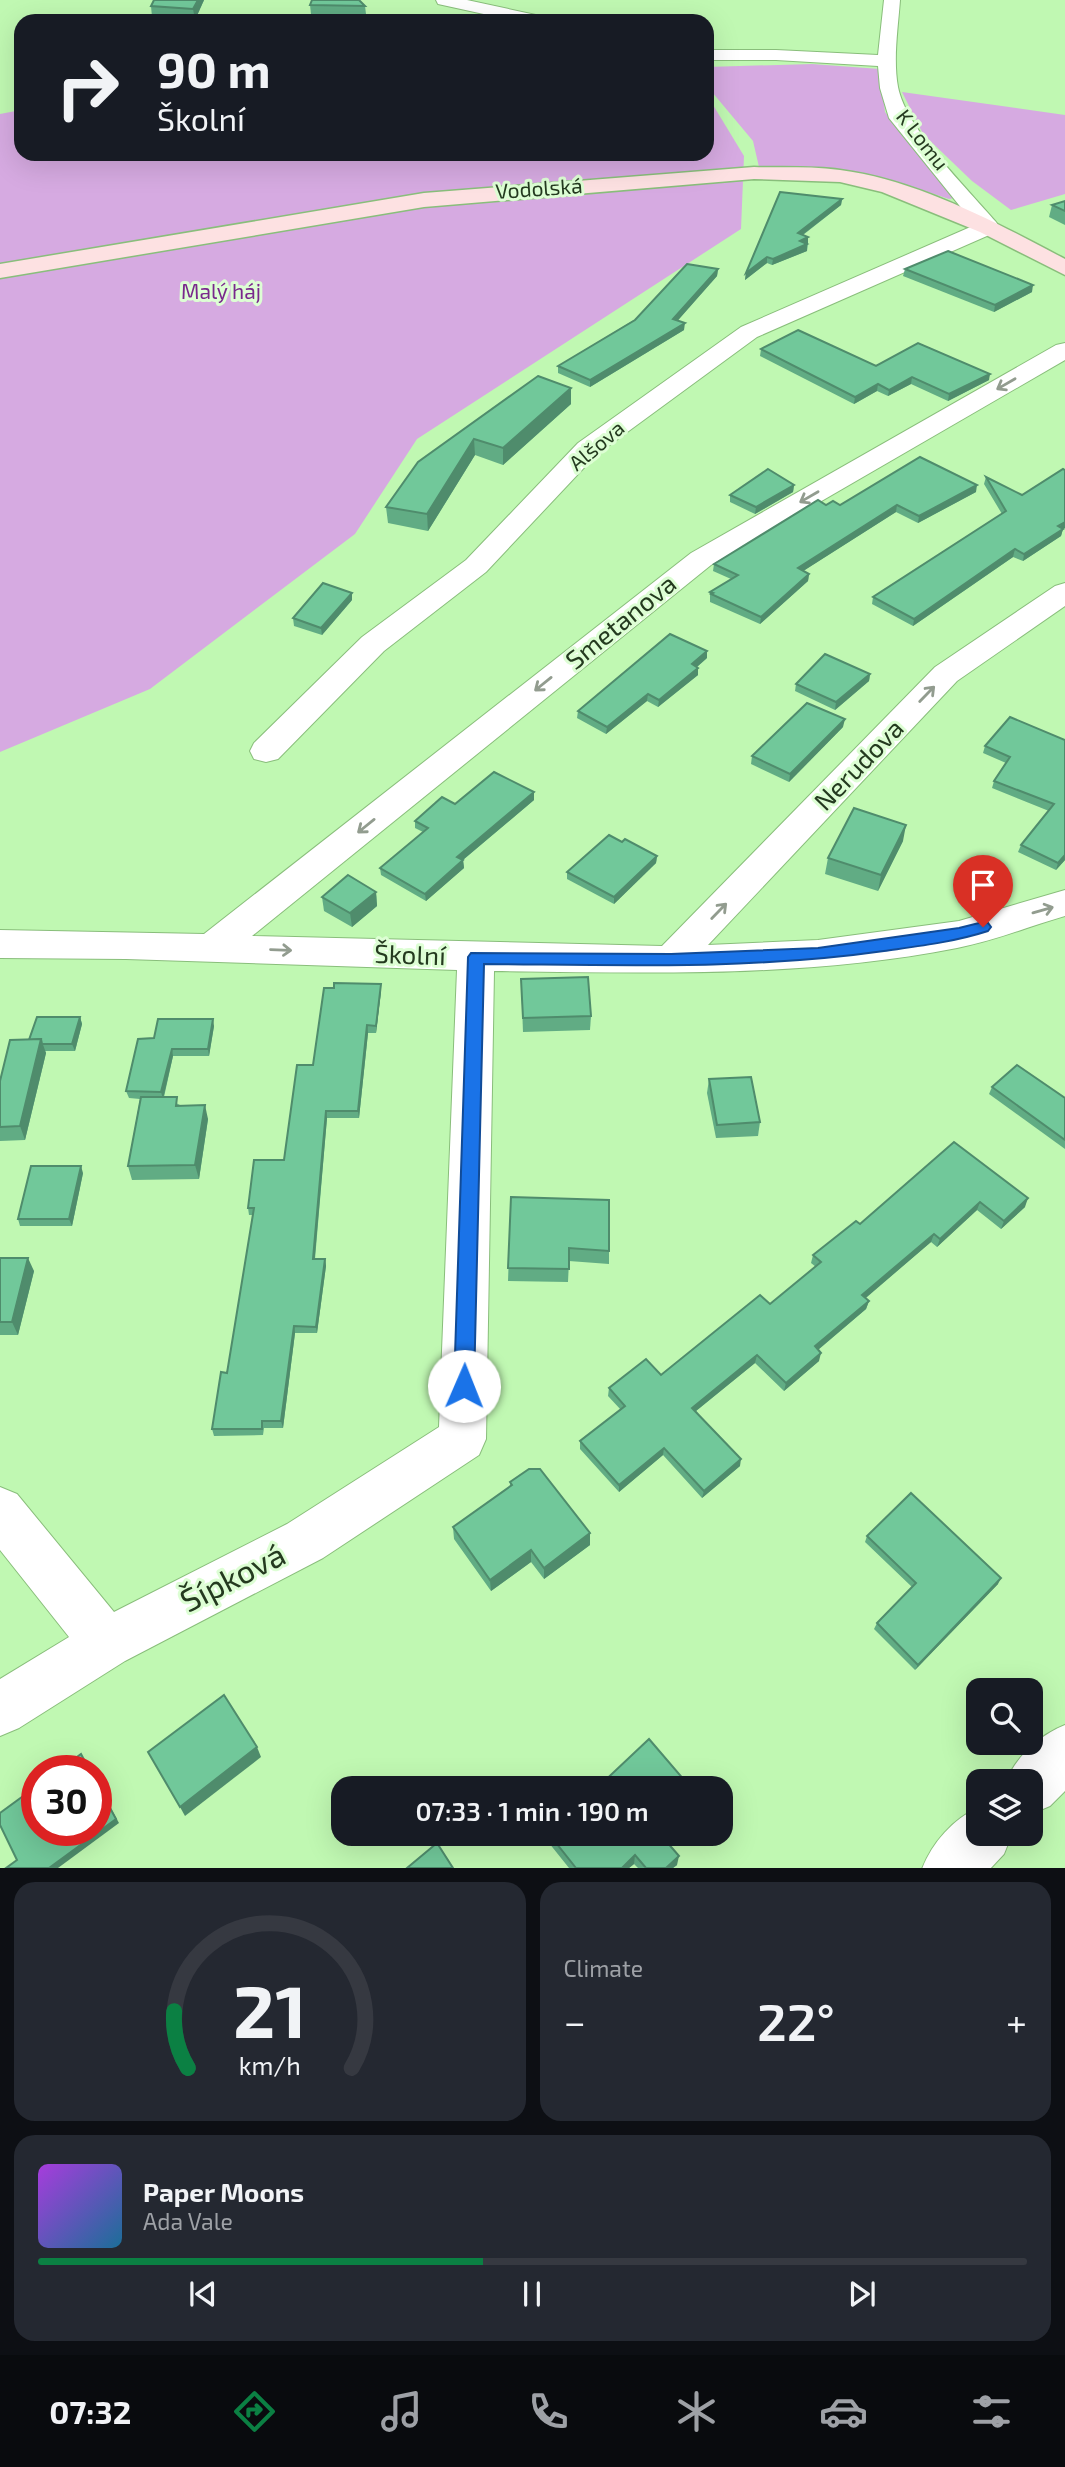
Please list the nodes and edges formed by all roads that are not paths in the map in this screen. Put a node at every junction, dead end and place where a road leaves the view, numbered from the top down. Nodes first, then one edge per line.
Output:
1 (444, 0) edge
2 (892, 0) edge
3 (507, 14) edge
4 (714, 55) edge
5 (887, 61) junction
6 (988, 227) junction
7 (1065, 268) edge
8 (0, 271) edge
9 (1065, 350) edge
10 (1065, 592) edge
11 (266, 751) dead end
12 (1065, 903) edge
13 (0, 944) edge
14 (213, 947) junction
15 (476, 957) junction
16 (671, 960) junction
17 (0, 1511) edge
18 (107, 1643) junction
19 (0, 1709) edge
20 (1065, 1752) edge
21 (1043, 1775) edge
22 (972, 1846) edge
23 (950, 1868) edge

1 - 3 street
2 - 5 street, K Lomu
4 - 5 street
5 - 6 street, K Lomu
6 - 7 street, Vodolská
6 - 8 street, Vodolská
6 - 11 street, Alšova
9 -> 14 street, Smetanova
16 -> 10 street, Nerudova
16 -> 12 street, Školní
13 - 14 street, Školní
14 -> 15 street, Školní
15 - 16 street, Školní
15 - 18 street, Šípková
17 - 18 street
18 - 19 street, Šípková
20 - 21 street
22 - 23 street

